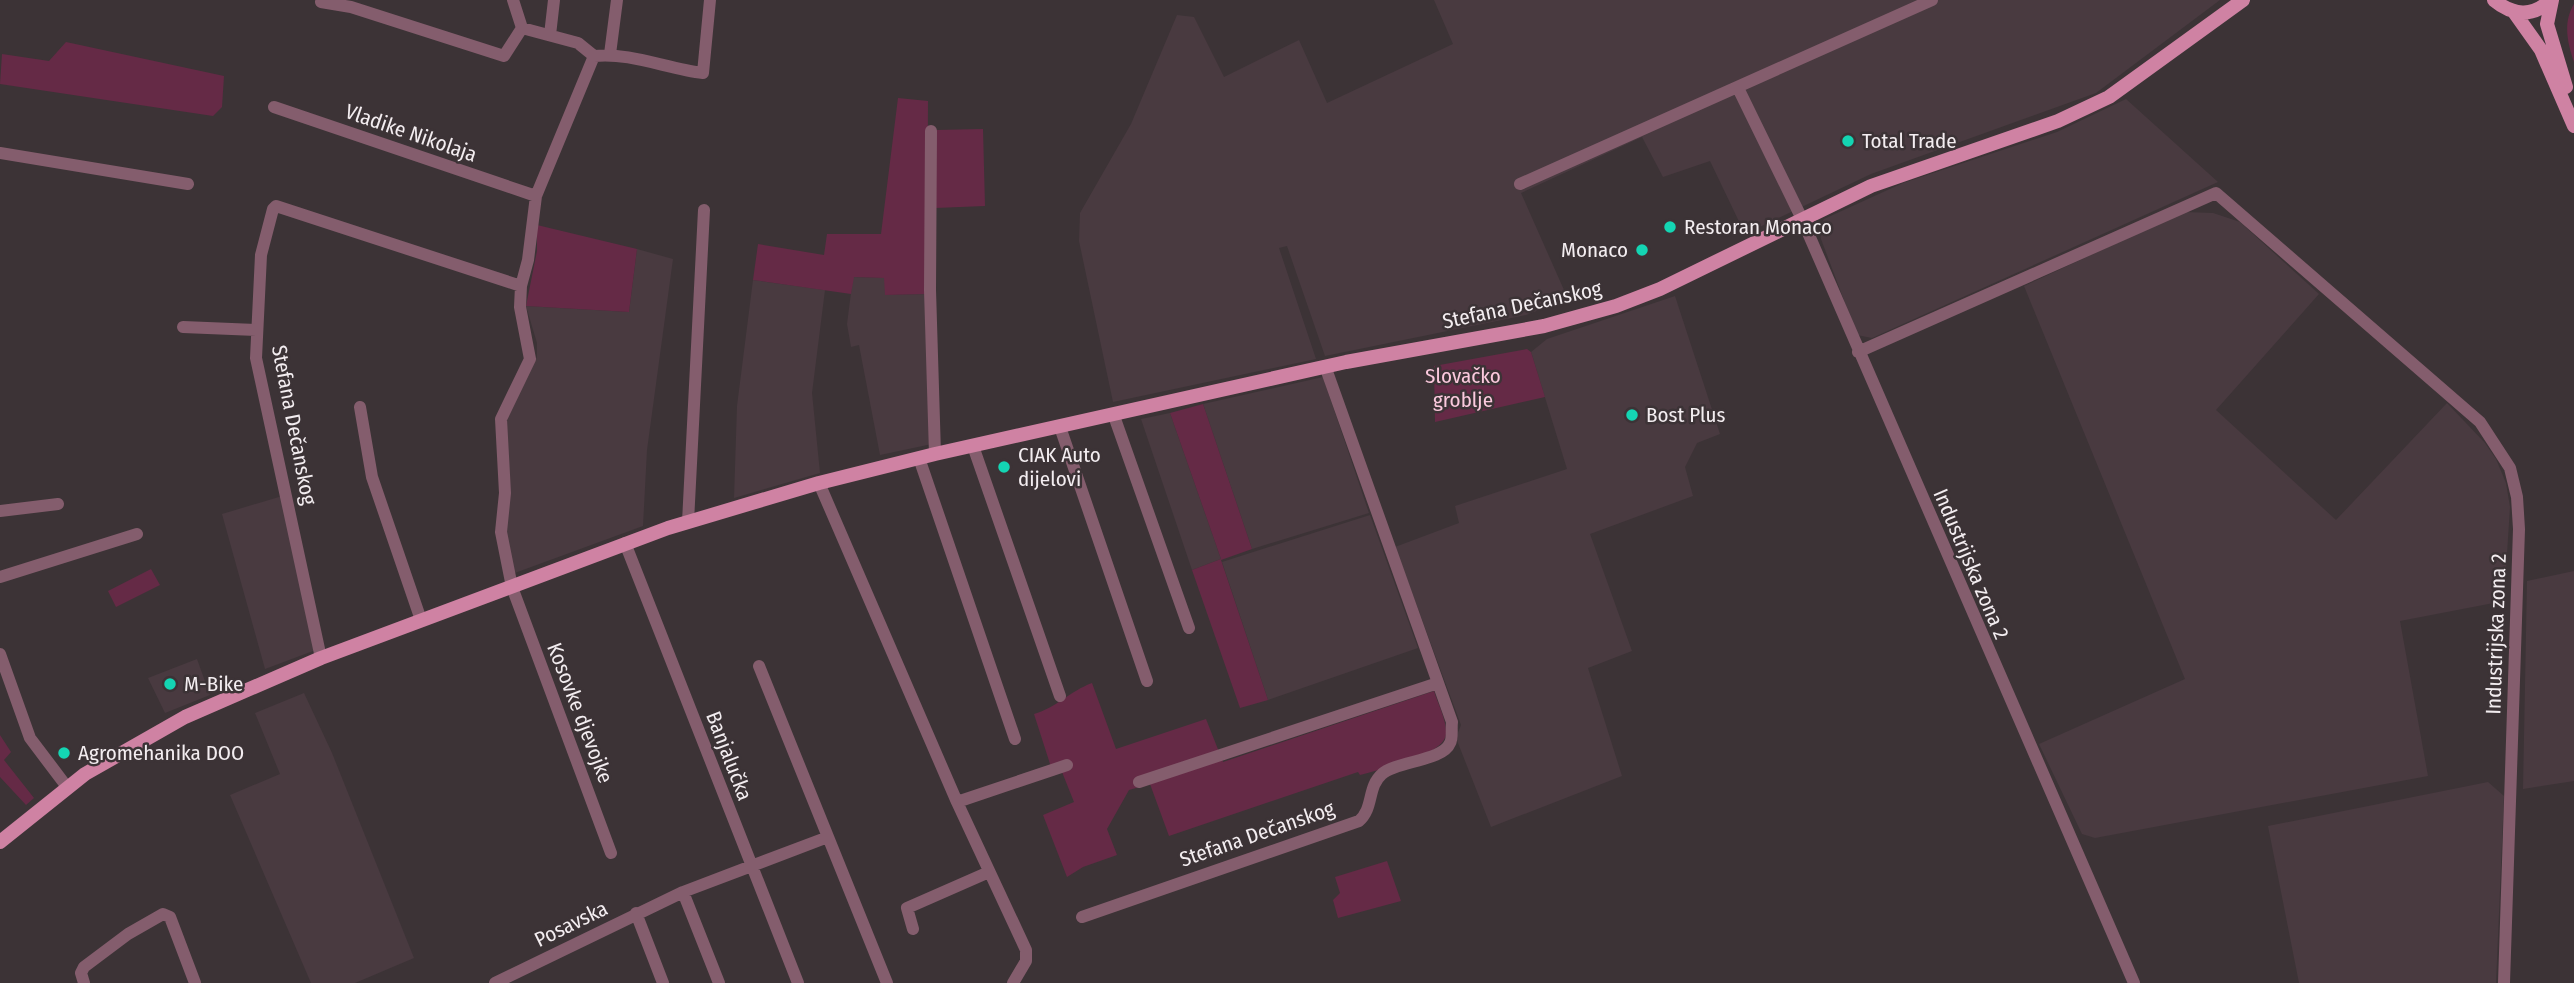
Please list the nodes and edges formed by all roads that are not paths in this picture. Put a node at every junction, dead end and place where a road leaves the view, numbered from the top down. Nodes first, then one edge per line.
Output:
1 (513, 0) edge
2 (554, 0) edge
3 (617, 0) edge
4 (710, 0) edge
5 (1932, 0) edge
6 (2243, 0) edge
7 (2255, 0) edge
8 (2551, 0) edge
9 (2495, 1) edge
10 (321, 2) dead end
11 (2514, 12) junction
12 (2211, 26) junction
13 (522, 28) junction
14 (550, 35) junction
15 (610, 54) junction
16 (594, 56) junction
17 (1738, 88) junction
18 (274, 107) dead end
19 (2574, 112) edge
20 (2574, 126) edge
21 (931, 131) dead end
22 (0, 153) edge
23 (188, 184) dead end
24 (1520, 184) dead end
25 (536, 195) junction
26 (704, 210) dead end
27 (1801, 219) junction
28 (520, 286) junction
29 (183, 327) dead end
30 (257, 330) junction
31 (1858, 352) junction
32 (1325, 366) junction
33 (360, 407) dead end
34 (1114, 416) junction
35 (1060, 428) junction
36 (973, 446) junction
37 (935, 454) junction
38 (919, 458) junction
39 (820, 483) junction
40 (58, 504) dead end
41 (0, 511) edge
42 (688, 522) junction
43 (137, 534) dead end
44 (625, 543) junction
45 (0, 577) edge
46 (512, 587) junction
47 (421, 620) junction
48 (1189, 628) dead end
49 (0, 654) edge
50 (321, 658) junction
51 (760, 666) dead end
52 (1147, 681) dead end
53 (1438, 683) junction
54 (1060, 696) dead end
55 (1016, 739) dead end
56 (1067, 765) dead end
57 (1139, 782) dead end
58 (67, 787) junction
59 (957, 802) junction
60 (828, 837) junction
61 (0, 842) edge
62 (611, 853) dead end
63 (751, 865) junction
64 (989, 872) junction
65 (682, 892) junction
66 (636, 914) junction
67 (1082, 917) dead end
68 (913, 929) dead end
69 (84, 983) edge
70 (195, 983) edge
71 (495, 983) edge
72 (663, 983) edge
73 (719, 983) edge
74 (797, 983) edge
75 (887, 983) edge
76 (1013, 983) edge
77 (2134, 983) edge
78 (2504, 983) edge

1 - 13 street
2 - 14 street
3 - 15 street
4 - 15 street
5 - 17 street
6 - 12 main road
7 - 12 main road
8 - 11 main road
8 - 19 main road
9 - 11 main road
10 - 13 street
11 - 20 main road
12 - 27 main road, Stefana Dečanskog
13 - 14 street
14 - 16 street
15 - 16 street
16 - 25 street
17 - 24 street
17 - 27 street, Industrijska zona 2
18 - 25 street, Vladike Nikolaja
21 - 37 street
22 - 23 street
25 - 28 street
26 - 42 street
27 - 31 street, Industrijska zona 2
27 - 32 main road, Stefana Dečanskog
28 - 30 street, Stefana Dečanskog
28 - 46 street
29 - 30 street
30 - 50 street, Stefana Dečanskog
31 - 77 street, Industrijska zona 2
31 - 78 street, Industrijska zona 2
32 - 34 main road, Stefana Dečanskog
32 - 53 street
33 - 47 street
34 - 35 main road, Stefana Dečanskog
34 - 48 street
35 - 36 main road, Stefana Dečanskog
35 - 52 street
36 - 37 main road, Stefana Dečanskog
36 - 54 street
37 - 38 main road, Stefana Dečanskog
38 - 39 main road, Stefana Dečanskog
38 - 55 street
39 - 42 main road, Stefana Dečanskog
39 - 59 street
40 - 41 street
42 - 44 main road, Stefana Dečanskog
43 - 45 street
44 - 46 main road, Stefana Dečanskog
44 - 63 street, Banjalučka
46 - 47 main road, Stefana Dečanskog
46 - 62 street, Kosovke djevojke
47 - 50 main road, Stefana Dečanskog
49 - 58 street
50 - 58 main road, Stefana Dečanskog
51 - 60 street
53 - 57 street
53 - 67 street, Stefana Dečanskog
56 - 59 street
58 - 61 main road, Stefana Dečanskog
59 - 64 street
60 - 63 street
60 - 75 street
63 - 65 street
63 - 74 street, Banjalučka
64 - 68 street
64 - 76 street
65 - 66 street
65 - 73 street
66 - 71 street, Posavska
66 - 72 street, Posavska
69 - 70 street

